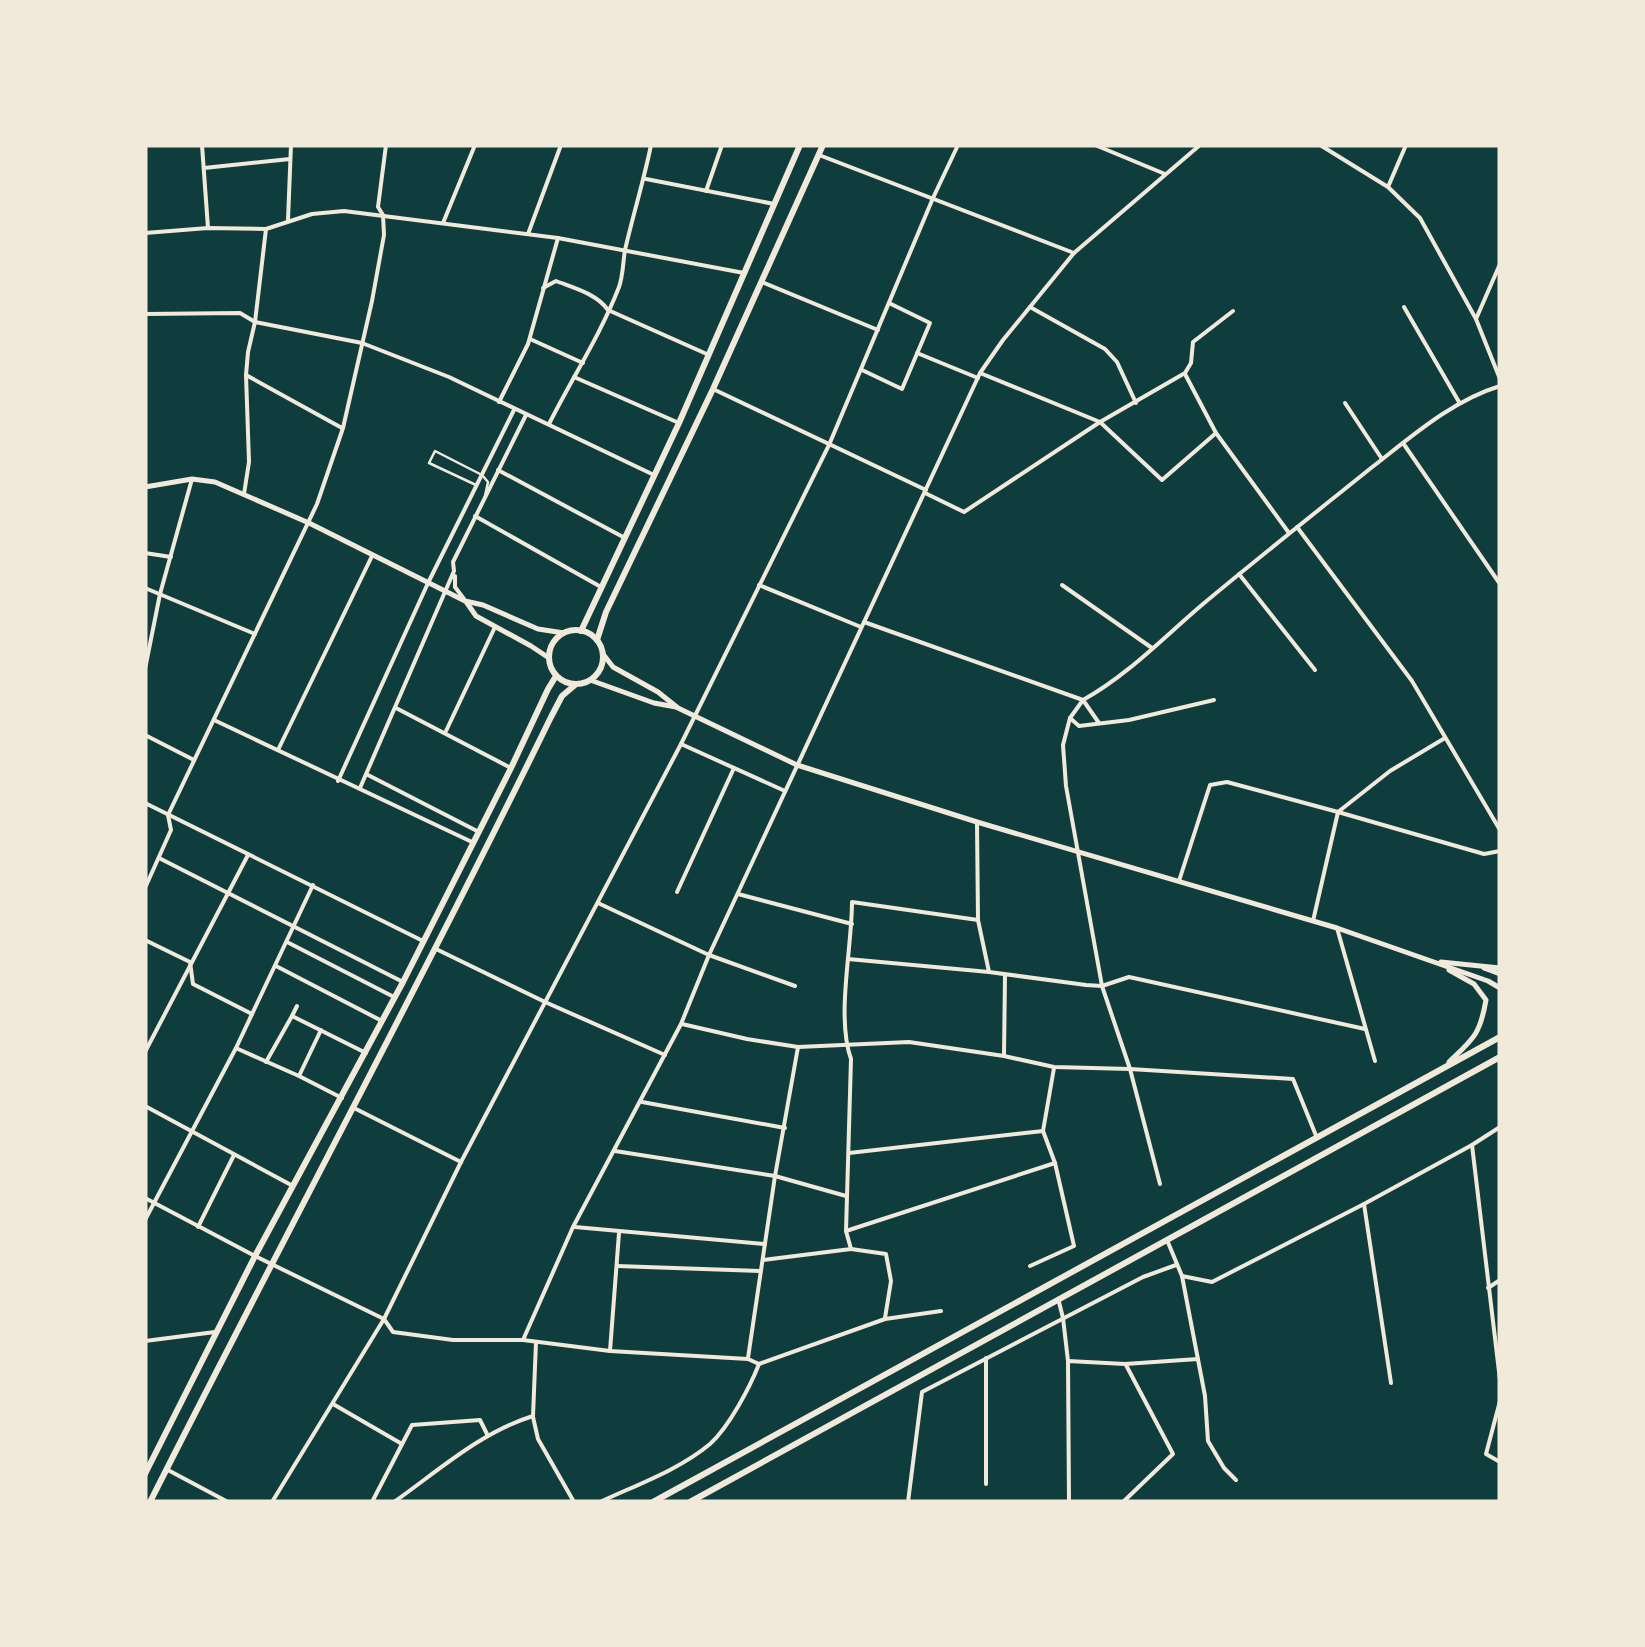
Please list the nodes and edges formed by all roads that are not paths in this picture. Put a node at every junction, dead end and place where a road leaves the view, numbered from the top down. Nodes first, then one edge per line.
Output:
1 (202, 145) edge
2 (291, 145) edge
3 (386, 145) edge
4 (475, 145) edge
5 (561, 145) edge
6 (651, 145) edge
7 (722, 145) edge
8 (800, 145) edge
9 (824, 145) edge
10 (958, 145) edge
11 (1095, 145) edge
12 (1200, 145) edge
13 (1320, 145) edge
14 (1406, 145) edge
15 (819, 155) junction
16 (290, 159) junction
17 (204, 168) junction
18 (1165, 174) junction
19 (644, 178) junction
20 (1388, 187) junction
21 (706, 191) junction
22 (933, 198) junction
23 (774, 204) junction
24 (382, 215) junction
25 (288, 222) junction
26 (442, 222) junction
27 (208, 228) junction
28 (266, 229) junction
29 (145, 232) edge
30 (528, 234) junction
31 (558, 238) junction
32 (625, 250) junction
33 (1074, 254) junction
34 (1500, 264) edge
35 (744, 273) junction
36 (762, 282) junction
37 (543, 288) junction
38 (889, 303) junction
39 (1030, 307) junction
40 (1404, 307) dead end
41 (608, 310) junction
42 (1232, 311) dead end
43 (145, 314) edge
44 (1476, 319) junction
45 (255, 322) junction
46 (878, 330) junction
47 (530, 339) junction
48 (362, 343) junction
49 (917, 353) junction
50 (709, 356) junction
51 (583, 363) junction
52 (860, 370) junction
53 (1185, 373) junction
54 (246, 376) junction
55 (979, 376) junction
56 (574, 377) junction
57 (1500, 382) edge
58 (714, 389) junction
59 (499, 402) junction
60 (1459, 402) junction
61 (1136, 403) junction
62 (1346, 404) dead end
63 (514, 410) junction
64 (526, 415) junction
65 (1100, 422) junction
66 (679, 424) junction
67 (549, 425) junction
68 (343, 428) junction
69 (1216, 433) junction
70 (1404, 443) junction
71 (829, 445) junction
72 (1382, 460) junction
73 (498, 470) junction
74 (482, 475) junction
75 (654, 475) junction
76 (192, 479) junction
77 (478, 486) junction
78 (145, 487) edge
79 (926, 491) junction
80 (244, 494) junction
81 (484, 497) junction
82 (475, 516) junction
83 (309, 524) junction
84 (1297, 527) junction
85 (1289, 532) junction
86 (625, 538) junction
87 (145, 554) edge
88 (372, 556) junction
89 (170, 557) junction
90 (454, 572) junction
91 (1239, 574) junction
92 (428, 583) junction
93 (1500, 584) edge
94 (759, 585) junction
95 (1062, 585) dead end
96 (601, 587) junction
97 (145, 588) edge
98 (446, 591) junction
99 (160, 594) junction
100 (465, 601) junction
101 (863, 624) junction
102 (495, 627) junction
103 (581, 631) junction
104 (564, 633) junction
105 (255, 634) junction
106 (597, 640) junction
107 (1152, 648) junction
108 (603, 654) junction
109 (548, 658) junction
110 (145, 669) edge
111 (1315, 670) dead end
112 (556, 676) junction
113 (590, 680) junction
114 (575, 684) junction
115 (1083, 700) junction
116 (1214, 700) dead end
117 (396, 708) junction
118 (678, 708) junction
119 (694, 716) junction
120 (1070, 718) junction
121 (214, 720) junction
122 (1099, 723) junction
123 (445, 733) junction
124 (145, 736) edge
125 (1445, 738) junction
126 (681, 744) junction
127 (278, 751) junction
128 (194, 760) junction
129 (798, 764) junction
130 (512, 768) junction
131 (734, 768) junction
132 (366, 774) junction
133 (338, 780) junction
134 (360, 788) junction
135 (785, 791) junction
136 (145, 803) edge
137 (442, 812) junction
138 (1338, 812) junction
139 (168, 815) junction
140 (977, 822) junction
141 (436, 825) junction
142 (1500, 830) edge
143 (479, 832) junction
144 (474, 843) junction
145 (1076, 850) junction
146 (1500, 851) edge
147 (248, 854) junction
148 (159, 858) junction
149 (1179, 881) junction
150 (313, 885) junction
151 (145, 888) edge
152 (677, 892) dead end
153 (228, 893) junction
154 (738, 894) junction
155 (598, 904) junction
156 (978, 920) junction
157 (1313, 921) junction
158 (852, 924) junction
159 (294, 926) junction
160 (1337, 928) junction
161 (145, 940) edge
162 (423, 941) junction
163 (287, 942) junction
164 (436, 949) junction
165 (708, 955) junction
166 (848, 959) junction
167 (1433, 961) junction
168 (190, 962) junction
169 (276, 966) junction
170 (1500, 971) edge
171 (989, 972) junction
172 (1005, 975) junction
173 (403, 982) junction
174 (795, 986) dead end
175 (1102, 986) junction
176 (1500, 988) edge
177 (394, 997) junction
178 (544, 1002) junction
179 (297, 1006) dead end
180 (252, 1014) junction
181 (292, 1016) junction
182 (382, 1022) junction
183 (681, 1024) junction
184 (1365, 1029) junction
185 (321, 1030) junction
186 (1500, 1036) edge
187 (846, 1046) junction
188 (798, 1047) junction
189 (236, 1048) junction
190 (145, 1052) edge
191 (366, 1052) junction
192 (665, 1055) junction
193 (1004, 1056) junction
194 (1500, 1057) edge
195 (1375, 1061) dead end
196 (266, 1062) junction
197 (1054, 1067) junction
198 (1444, 1067) junction
199 (1130, 1069) junction
200 (299, 1076) junction
201 (342, 1098) junction
202 (640, 1101) junction
203 (145, 1106) edge
204 (352, 1107) junction
205 (1500, 1127) edge
206 (785, 1128) junction
207 (192, 1130) junction
208 (1044, 1131) junction
209 (1316, 1138) junction
210 (1472, 1145) junction
211 (615, 1151) junction
212 (234, 1153) junction
213 (849, 1154) junction
214 (462, 1162) junction
215 (1055, 1164) junction
216 (775, 1176) junction
217 (1160, 1184) dead end
218 (293, 1186) junction
219 (847, 1197) junction
220 (145, 1198) edge
221 (155, 1203) junction
222 (1364, 1204) junction
223 (145, 1220) edge
224 (198, 1227) junction
225 (573, 1227) junction
226 (846, 1231) junction
227 (620, 1233) junction
228 (1167, 1240) junction
229 (765, 1244) junction
230 (851, 1249) junction
231 (254, 1256) junction
232 (763, 1260) junction
233 (270, 1264) junction
234 (1176, 1264) junction
235 (617, 1266) junction
236 (1030, 1266) dead end
237 (760, 1271) junction
238 (1182, 1276) junction
239 (1500, 1280) edge
240 (1488, 1288) junction
241 (1058, 1298) junction
242 (942, 1311) dead end
243 (1063, 1318) junction
244 (384, 1319) junction
245 (885, 1319) junction
246 (217, 1332) junction
247 (524, 1340) junction
248 (145, 1342) edge
249 (536, 1342) junction
250 (610, 1351) junction
251 (748, 1358) junction
252 (986, 1358) junction
253 (1198, 1359) junction
254 (1068, 1361) junction
255 (759, 1364) junction
256 (1125, 1364) junction
257 (1499, 1371) edge
258 (1500, 1380) edge
259 (1391, 1383) dead end
260 (1500, 1401) edge
261 (332, 1404) junction
262 (532, 1416) junction
263 (488, 1436) junction
264 (402, 1444) junction
265 (1500, 1462) edge
266 (166, 1469) junction
267 (145, 1474) edge
268 (1236, 1480) dead end
269 (986, 1484) dead end
270 (150, 1502) edge
271 (228, 1502) edge
272 (272, 1502) edge
273 (372, 1502) edge
274 (394, 1502) edge
275 (574, 1502) edge
276 (600, 1502) edge
277 (653, 1502) edge
278 (690, 1502) edge
279 (908, 1502) edge
280 (1069, 1502) edge
281 (1123, 1502) edge

1 - 17 street
2 - 16 street
3 - 24 street
4 - 26 street
5 - 30 street
6 - 19 street
7 - 21 street
8 - 23 main road
9 - 15 main road
10 - 22 street
11 - 18 street
12 - 18 street
13 - 20 street
14 - 20 street
15 - 22 street
15 - 36 main road
16 - 17 street
16 - 25 street
17 - 27 street
18 - 33 street
19 - 21 street
19 - 32 street
20 - 44 street
21 - 23 street
22 - 33 street
22 - 38 street
23 - 35 main road
24 - 25 street
24 - 26 street
24 - 48 street
25 - 28 street
26 - 30 street
27 - 28 street
27 - 29 street
28 - 45 street
30 - 31 street
31 - 32 street
31 - 37 street
32 - 35 street
32 - 41 street
33 - 39 street
34 - 44 street
35 - 50 main road
36 - 46 street
36 - 58 main road
37 - 41 street
37 - 47 street
38 - 46 street
38 - 49 street
39 - 55 street
39 - 61 street
40 - 60 street
41 - 50 street
41 - 51 street
42 - 53 street
43 - 45 street
44 - 57 street
45 - 48 street
45 - 54 street
46 - 52 street
47 - 51 street
47 - 59 street
48 - 59 street
48 - 68 street
49 - 52 street
49 - 55 street
50 - 66 main road
51 - 56 street
52 - 71 street
53 - 61 street
53 - 69 street
54 - 68 street
54 - 80 street
55 - 65 street
55 - 79 street
56 - 66 street
56 - 67 street
57 - 60 street
58 - 71 street
58 - 106 main road
59 - 63 street
60 - 70 street
61 - 65 street
62 - 72 street
63 - 64 street
63 - 74 street
64 - 67 street
64 - 73 street
65 - 69 street
65 - 79 street
66 - 75 main road
67 - 75 street
68 - 83 street
69 - 85 street
70 - 72 street
70 - 93 street
71 - 79 street
71 - 94 street
72 - 84 street
73 - 81 street
73 - 86 street
74 - 77 street
74 - 77 lane
74 - 81 lane
75 - 86 main road
76 - 78 street
76 - 80 street
76 - 89 street
77 - 92 street
79 - 101 street
80 - 83 street
81 - 82 street
82 - 90 street
82 - 96 street
83 - 88 street
83 - 105 street
84 - 85 street
84 - 125 street
85 - 91 street
86 - 96 main road
87 - 89 street
88 - 92 street
88 - 127 street
89 - 99 street
90 - 98 street
90 - 100 street
91 - 107 street
91 - 111 street
92 - 98 street
92 - 133 street
94 - 101 street
94 - 119 street
95 - 107 street
96 - 103 main road
97 - 99 street
98 - 100 street
98 - 117 street
99 - 105 street
99 - 110 street
100 - 102 street
100 - 104 street
101 - 115 street
101 - 129 street
102 - 109 street
102 - 123 street
103 - 104 main road
103 - 106 main road
104 - 109 main road
105 - 121 street
106 - 108 main road
107 - 115 street
108 - 113 main road
108 - 118 street
109 - 112 main road
112 - 114 main road
112 - 130 main road
113 - 114 main road
113 - 118 street
114 - 164 main road
115 - 120 street
115 - 122 street
116 - 122 street
117 - 123 street
117 - 132 street
118 - 119 street
119 - 126 street
119 - 129 street
120 - 122 street
120 - 145 street
121 - 127 street
121 - 128 street
123 - 130 street
124 - 128 street
125 - 138 street
125 - 142 street
126 - 131 street
126 - 155 street
127 - 133 street
128 - 139 street
129 - 135 street
129 - 140 street
130 - 143 main road
131 - 135 street
131 - 152 street
132 - 134 street
132 - 137 street
133 - 134 street
134 - 141 street
135 - 154 street
136 - 139 street
137 - 141 street
137 - 143 street
138 - 146 street
138 - 149 street
138 - 157 street
139 - 147 street
139 - 148 street
140 - 145 street
140 - 156 street
141 - 144 street
143 - 144 main road
144 - 162 main road
145 - 149 street
145 - 175 street
147 - 150 street
147 - 153 street
148 - 151 street
148 - 153 street
149 - 157 street
150 - 159 street
150 - 162 street
153 - 159 street
153 - 168 street
154 - 158 street
154 - 165 street
155 - 165 street
155 - 178 street
156 - 158 street
156 - 171 street
157 - 160 street
158 - 166 street
159 - 163 street
159 - 173 street
160 - 167 street
160 - 184 street
161 - 168 street
162 - 173 main road
163 - 169 street
163 - 177 street
164 - 178 street
164 - 204 main road
165 - 174 street
165 - 183 street
166 - 171 street
166 - 187 street
167 - 170 street
167 - 176 street
167 - 198 street
168 - 180 street
168 - 190 street
169 - 180 street
169 - 182 street
171 - 172 street
172 - 175 street
172 - 193 street
173 - 177 main road
175 - 184 street
175 - 199 street
177 - 182 main road
178 - 192 street
178 - 214 street
179 - 181 street
180 - 189 street
181 - 185 street
181 - 196 street
182 - 191 main road
183 - 188 street
183 - 192 street
184 - 195 street
185 - 191 street
185 - 200 street
186 - 198 main road
187 - 188 street
187 - 193 street
187 - 213 street
188 - 206 street
189 - 196 street
189 - 207 street
191 - 201 main road
192 - 202 street
193 - 197 street
194 - 228 main road
196 - 200 street
197 - 199 street
197 - 208 street
198 - 209 main road
199 - 209 street
199 - 217 street
200 - 201 street
201 - 218 main road
202 - 206 street
202 - 211 street
203 - 207 street
204 - 214 street
204 - 233 main road
205 - 210 street
206 - 216 street
207 - 212 street
207 - 221 street
208 - 213 street
208 - 215 street
209 - 277 main road
210 - 222 street
210 - 240 street
211 - 216 street
211 - 225 street
212 - 218 street
212 - 224 street
213 - 219 street
214 - 244 street
215 - 226 street
215 - 236 street
216 - 219 street
216 - 229 street
218 - 231 main road
219 - 226 street
220 - 221 street
221 - 223 street
221 - 224 street
222 - 238 street
222 - 259 street
224 - 231 street
225 - 227 street
225 - 247 street
226 - 230 street
227 - 229 street
227 - 235 street
228 - 234 street
228 - 241 main road
229 - 232 street
230 - 232 street
230 - 245 street
231 - 233 street
231 - 246 main road
232 - 237 street
233 - 244 street
233 - 266 main road
234 - 238 street
234 - 243 street
235 - 237 street
235 - 250 street
237 - 251 street
238 - 253 street
239 - 240 street
240 - 257 street
241 - 243 street
241 - 278 main road
242 - 245 street
243 - 252 street
243 - 254 street
244 - 247 street
244 - 261 street
245 - 255 street
246 - 248 street
246 - 267 main road
247 - 249 street
249 - 250 street
249 - 262 street
250 - 251 street
251 - 255 street
252 - 269 street
252 - 279 street
253 - 256 street
253 - 268 street
254 - 256 street
254 - 280 street
255 - 276 street
256 - 281 street
257 - 258 street
260 - 265 street
261 - 264 street
261 - 272 street
262 - 263 street
262 - 275 street
263 - 264 street
263 - 274 street
264 - 273 street
266 - 270 main road
266 - 271 street

